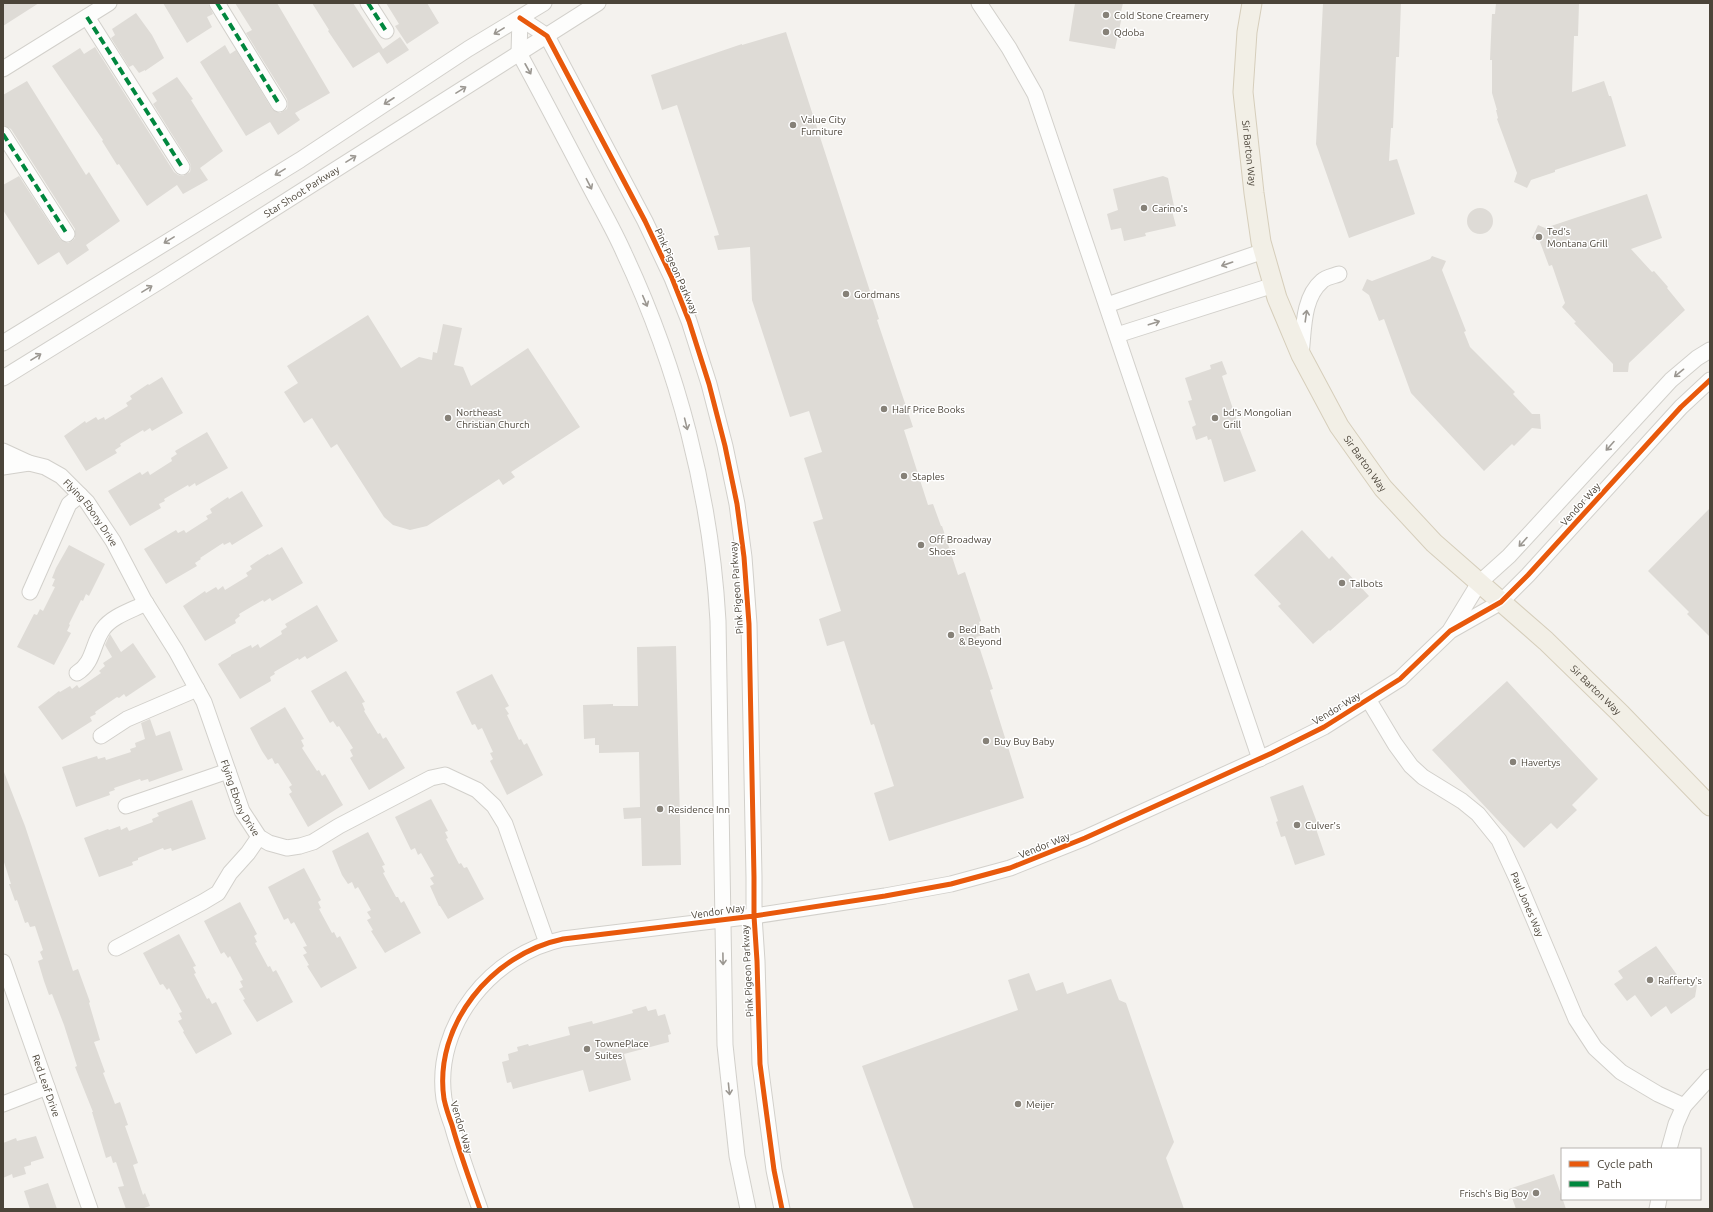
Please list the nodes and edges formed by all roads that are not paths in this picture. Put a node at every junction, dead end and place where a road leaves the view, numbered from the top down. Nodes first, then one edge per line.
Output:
1 (109, 3) edge
2 (216, 3) edge
3 (368, 3) edge
4 (544, 3) edge
5 (598, 3) edge
6 (979, 3) edge
7 (1252, 3) edge
8 (87, 17) junction
9 (520, 18) junction
10 (386, 31) dead end
11 (547, 36) junction
12 (520, 53) junction
13 (3, 69) edge
14 (279, 104) dead end
15 (3, 134) edge
16 (182, 167) dead end
17 (67, 234) dead end
18 (1264, 252) junction
19 (1339, 274) dead end
20 (1274, 285) junction
21 (1107, 305) junction
22 (1117, 335) junction
23 (3, 343) edge
24 (1710, 350) edge
25 (1301, 354) junction
26 (3, 378) edge
27 (1710, 380) edge
28 (3, 451) edge
29 (29, 463) junction
30 (3, 467) edge
31 (80, 495) junction
32 (1479, 583) junction
33 (30, 592) dead end
34 (1501, 602) junction
35 (146, 603) junction
36 (1450, 630) junction
37 (77, 673) dead end
38 (197, 689) junction
39 (1368, 699) junction
40 (101, 736) dead end
41 (1260, 759) junction
42 (228, 771) junction
43 (126, 806) dead end
44 (1710, 806) edge
45 (259, 838) junction
46 (754, 916) junction
47 (722, 920) junction
48 (547, 943) junction
49 (116, 948) dead end
50 (3, 962) edge
51 (1710, 1077) edge
52 (47, 1087) junction
53 (3, 1104) edge
54 (1684, 1106) junction
55 (1670, 1148) edge
56 (90, 1209) edge
57 (480, 1209) edge
58 (748, 1209) edge
59 (782, 1209) edge

1 - 8 street
2 - 14 street
3 - 10 street
4 - 9 street
5 - 11 street, Star Shoot Parkway
6 - 21 street
7 - 18 main road, Sir Barton Way
8 - 13 street
8 - 16 street
9 - 11 street, Pink Pigeon Parkway
9 - 12 street, Pink Pigeon Parkway
9 -> 23 street
11 - 12 street, Star Shoot Parkway
11 - 46 street, Pink Pigeon Parkway
26 -> 12 street, Star Shoot Parkway
12 -> 47 street, Pink Pigeon Parkway
15 - 17 street
18 - 20 main road, Sir Barton Way
18 -> 21 street
25 -> 19 street
22 -> 20 street
20 - 25 main road, Sir Barton Way
21 - 22 street
22 - 41 street
24 -> 32 street, Vendor Way
25 - 32 main road, Sir Barton Way
27 - 34 street, Vendor Way
28 - 29 street, Flying Ebony Drive
29 - 30 street, Flying Ebony Drive
29 - 31 street, Flying Ebony Drive
31 - 33 street
31 - 35 street, Flying Ebony Drive
32 - 34 main road, Sir Barton Way
32 - 36 street, Vendor Way
34 - 36 street, Vendor Way
34 - 44 main road, Sir Barton Way
35 - 37 street
35 - 38 street, Flying Ebony Drive
36 - 39 street, Vendor Way
38 - 40 street
38 - 42 street, Flying Ebony Drive
39 - 41 street, Vendor Way
39 - 54 street, Paul Jones Way
41 - 46 street, Vendor Way
42 - 43 street
42 - 45 street, Flying Ebony Drive
45 - 48 street, Flying Ebony Drive
45 - 49 street
46 - 47 street, Vendor Way
46 - 59 street, Pink Pigeon Parkway
47 - 48 street, Vendor Way
47 -> 58 street, Pink Pigeon Parkway
48 - 57 street, Vendor Way
50 - 52 street, Red Leaf Drive
51 - 54 street
52 - 53 street
52 - 56 street, Red Leaf Drive
54 - 55 street

